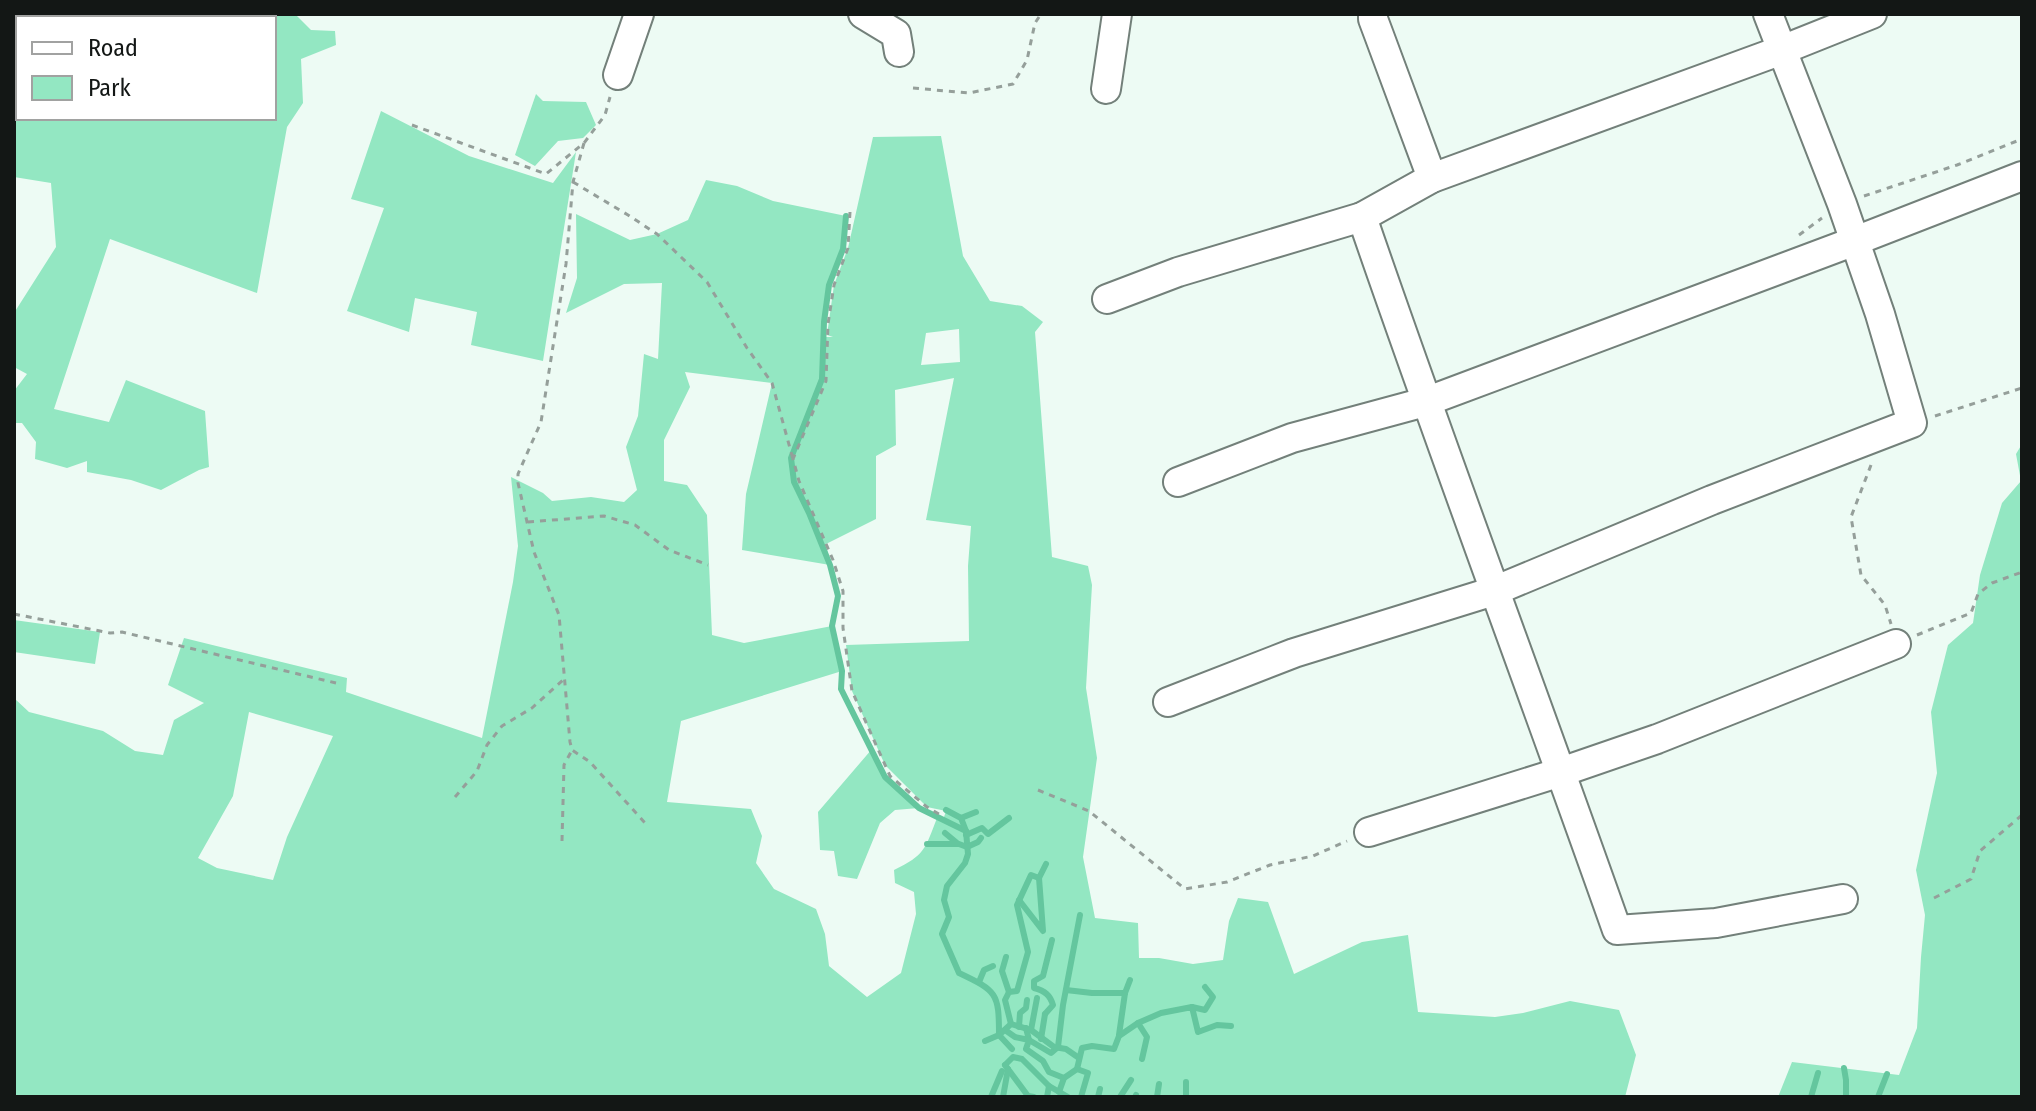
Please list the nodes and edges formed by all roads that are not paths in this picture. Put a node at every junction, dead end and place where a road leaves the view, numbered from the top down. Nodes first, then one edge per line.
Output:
1 (639, 14) edge
2 (863, 14) edge
3 (1117, 14) edge
4 (1373, 14) edge
5 (1768, 14) edge
6 (1872, 14) edge
7 (1782, 50) junction
8 (899, 52) dead end
9 (618, 75) road end
10 (1106, 89) dead end
11 (2022, 176) edge
12 (1432, 178) junction
13 (1362, 217) junction
14 (1855, 241) junction
15 (1107, 299) dead end
16 (1425, 402) junction
17 (1178, 482) dead end
18 (1494, 591) junction
19 (1896, 644) road end
20 (1168, 702) dead end
21 (1561, 772) junction
22 (1369, 832) road end
23 (1843, 899) dead end

1 - 9 street
2 - 8 street
3 - 10 street
4 - 12 street
5 - 7 street
6 - 7 street
7 - 12 street
7 - 14 street
11 - 14 street
12 - 13 street
13 - 15 street
13 - 16 street
14 - 16 street
14 - 18 street
16 - 17 street
16 - 18 street
18 - 20 street
18 - 21 street
19 - 21 street
21 - 22 street
21 - 23 street

